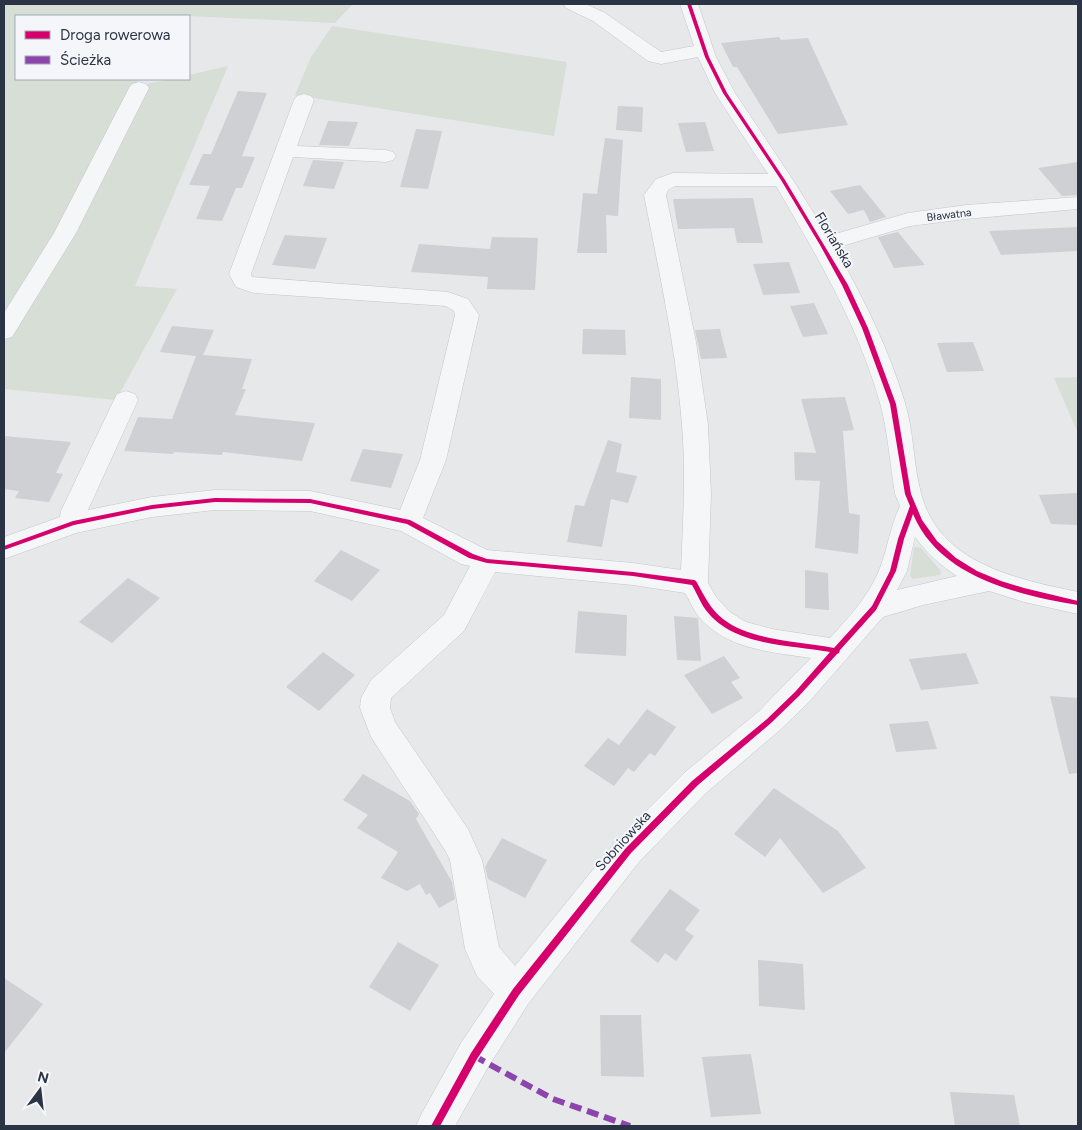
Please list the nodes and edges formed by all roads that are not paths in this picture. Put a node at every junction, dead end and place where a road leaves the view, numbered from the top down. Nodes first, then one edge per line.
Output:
1 (572, 4) edge
2 (689, 4) edge
3 (704, 50) junction
4 (138, 88) dead end
5 (304, 100) dead end
6 (286, 151) junction
7 (386, 156) dead end
8 (783, 180) junction
9 (1078, 203) edge
10 (822, 245) junction
11 (4, 331) edge
12 (126, 400) dead end
13 (912, 508) junction
14 (408, 522) junction
15 (73, 523) junction
16 (4, 548) edge
17 (487, 562) junction
18 (989, 580) junction
19 (694, 583) junction
20 (1078, 603) edge
21 (874, 608) junction
22 (837, 651) junction
23 (516, 992) junction
24 (435, 1126) edge

1 - 3 street
2 - 3 street, Floriańska
3 - 8 street, Floriańska
4 - 11 street
5 - 6 street
6 - 7 street
6 - 14 street
8 - 10 street, Floriańska
8 - 19 street
9 - 10 street, Bławatna
10 - 13 street, Floriańska
12 - 15 street
13 - 18 street, Floriańska
13 - 21 street
14 - 15 street
14 - 17 street
15 - 16 street
17 - 19 street
17 - 23 street
18 - 20 street, Floriańska
18 - 21 street
19 - 22 street
21 - 22 street, Sobniowska
22 - 23 street, Sobniowska
23 - 24 street, Sobniowska

